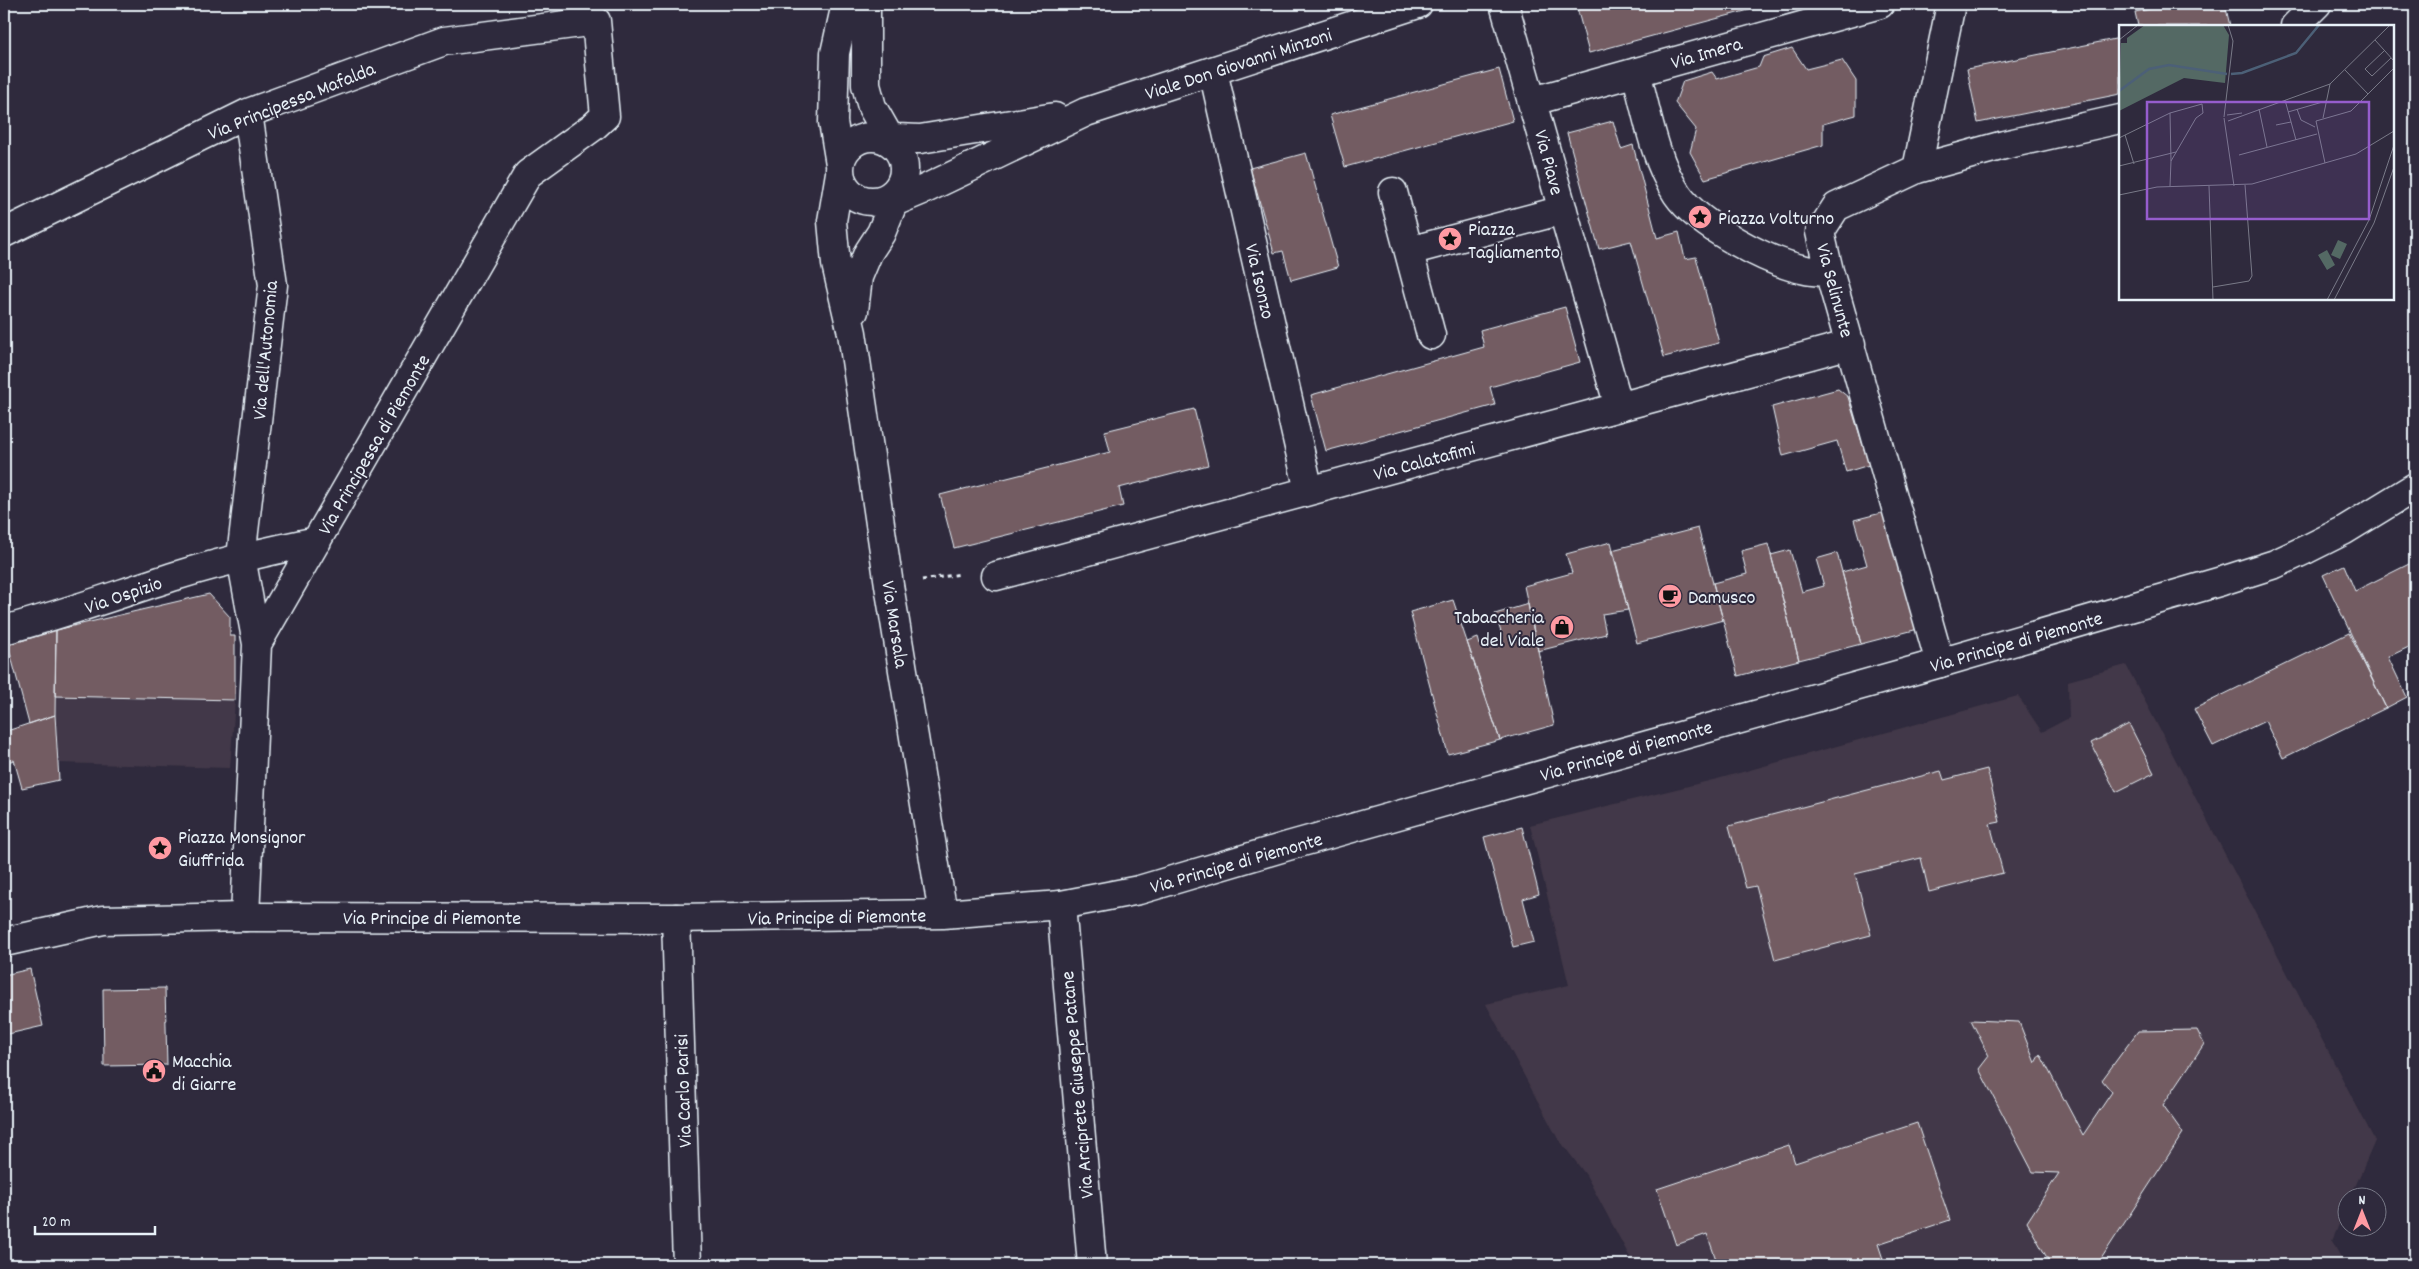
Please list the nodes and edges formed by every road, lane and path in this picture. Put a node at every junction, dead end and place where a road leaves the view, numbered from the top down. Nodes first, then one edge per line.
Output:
1 (846, 4) edge
2 (866, 4) edge
3 (1418, 4) edge
4 (1504, 4) edge
5 (1880, 4) edge
6 (1951, 4) edge
7 (2317, 4) edge
8 (596, 21) joint
9 (2296, 25) edge
10 (1213, 71) junction
11 (1636, 72) junction
12 (1532, 101) junction
13 (1086, 112) junction
14 (248, 113) junction
15 (2119, 119) edge
16 (885, 139) junction
17 (840, 168) junction
18 (1917, 169) junction
19 (1393, 192) dead end
20 (889, 197) junction
21 (1563, 210) junction
22 (4, 233) edge
23 (1409, 251) junction
24 (1829, 271) junction
25 (852, 332) junction
26 (1431, 335) dead end
27 (1851, 344) junction
28 (1619, 407) junction
29 (2415, 487) edge
30 (1309, 491) junction
31 (317, 541) junction
32 (242, 557) junction
33 (996, 576) joint
34 (889, 585) junction
35 (4, 630) edge
36 (257, 644) junction
37 (1940, 663) junction
38 (1061, 905) junction
39 (943, 914) junction
40 (245, 917) junction
41 (676, 918) junction
42 (4, 942) edge
43 (688, 1265) edge
44 (1092, 1265) edge

1 - 17 street
2 - 16 street
3 - 10 street, Viale Don Giovanni Minzoni
4 - 12 street, Via Piave
5 - 11 street, Via Imera
6 - 18 street
7 - 9 street
8 - 14 street, Via Principessa Mafalda
8 - 31 street, Via Principessa di Piemonte
10 - 13 street, Viale Don Giovanni Minzoni
10 - 30 street, Via Isonzo
11 - 12 street, Via Imera
11 - 24 street
12 - 21 street, Via Piave
13 - 16 street
13 - 20 street
14 - 22 street, Via Principessa Mafalda
14 - 32 street, Via dell'Autonomia
15 - 18 street, Via Selinunte
16 - 17 street
16 - 20 street
17 - 20 street
17 - 25 street
18 - 24 street, Via Selinunte
19 - 23 street
20 - 25 street
21 - 23 street
21 - 28 street, Via Piave
23 - 26 street
24 - 27 street, Via Selinunte
25 - 34 street, Via Marsala
27 - 28 street, Via Calatafimi
27 - 37 street, Via Selinunte
28 - 30 street, Via Calatafimi
29 - 37 street, Via Principe di Piemonte
30 - 33 street, Via Calatafimi
31 - 32 street, Via Ospizio
31 - 36 street, Via Principessa di Piemonte
32 - 35 street, Via Ospizio
32 - 36 street, Via dell'Autonomia
33 - 34 path
34 - 39 street, Via Marsala
36 - 40 street, Via Principessa di Piemonte
37 - 38 street, Via Principe di Piemonte
38 - 39 street, Via Principe di Piemonte
38 - 44 street, Via Arciprete Giuseppe Patane
39 - 41 street, Via Principe di Piemonte
40 - 41 street, Via Principe di Piemonte
40 - 42 street, Via Principe di Piemonte
41 - 43 street, Via Carlo Parisi

